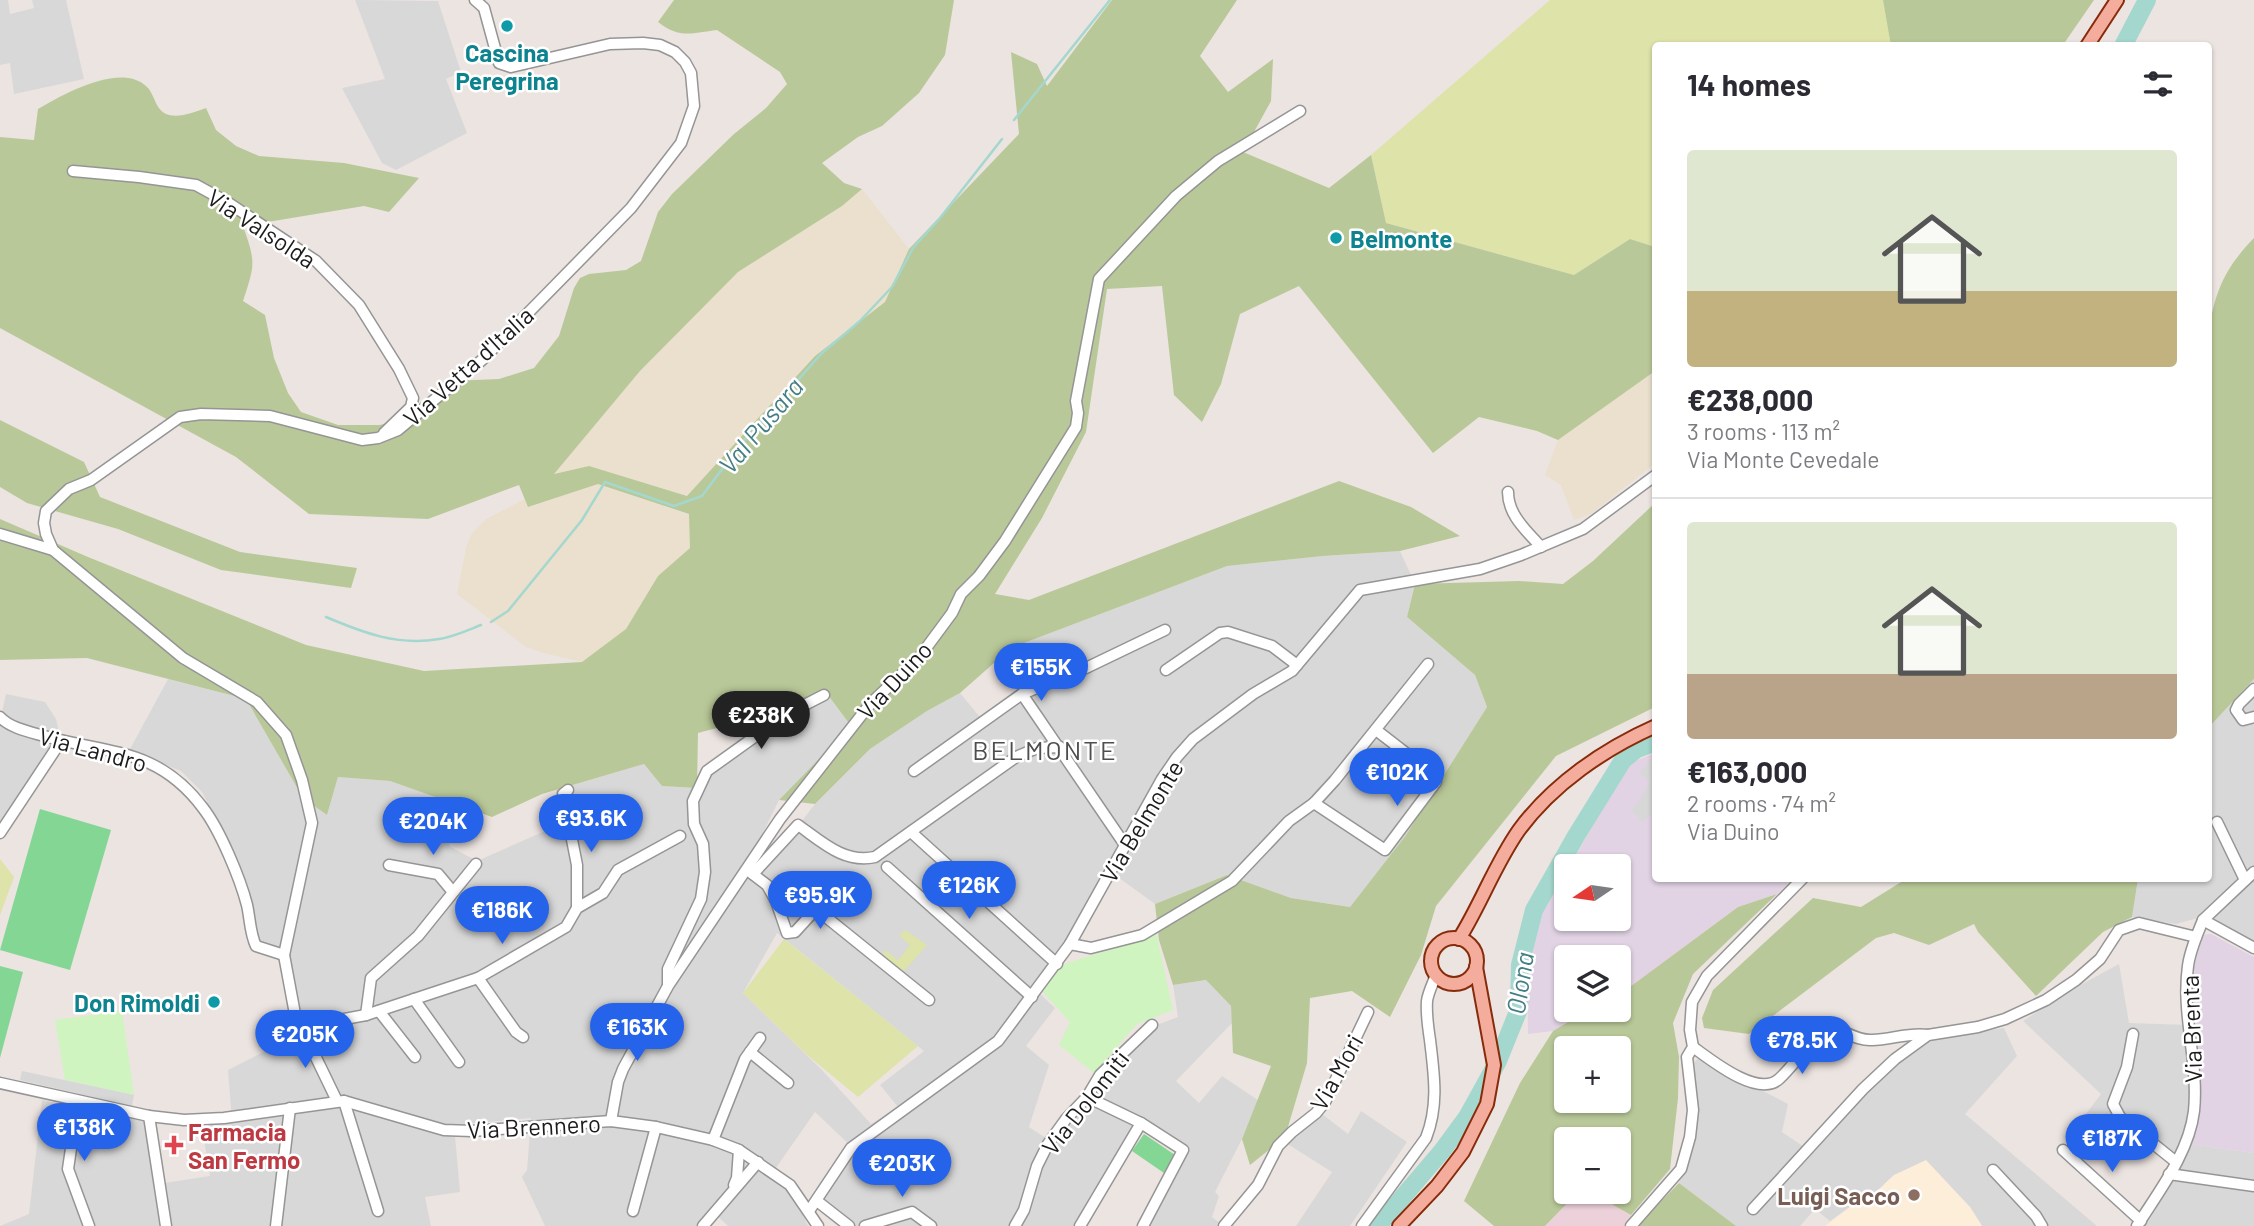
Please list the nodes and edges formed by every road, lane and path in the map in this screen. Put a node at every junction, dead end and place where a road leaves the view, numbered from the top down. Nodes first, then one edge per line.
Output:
1 (475, 0) edge
2 (2117, 0) edge
3 (2090, 42) edge
4 (1300, 111) dead end
5 (73, 171) dead end
6 (378, 438) junction
7 (1652, 478) edge
8 (1508, 492) dead end
9 (0, 534) edge
10 (1541, 547) junction
11 (53, 550) junction
12 (1165, 630) dead end
13 (1428, 664) dead end
14 (1297, 665) junction
15 (1166, 670) dead end
16 (2254, 689) edge
17 (1022, 694) junction
18 (824, 695) dead end
19 (2254, 717) edge
20 (0, 718) edge
21 (1652, 728) edge
22 (1376, 730) junction
23 (61, 741) junction
24 (1060, 747) junction
25 (914, 771) dead end
26 (568, 790) dead end
27 (1314, 803) junction
28 (2217, 822) dead end
29 (911, 832) junction
30 (0, 833) edge
31 (680, 836) dead end
32 (1125, 845) junction
33 (475, 863) dead end
34 (389, 865) dead end
35 (887, 867) dead end
36 (750, 872) junction
37 (2254, 872) edge
38 (2245, 880) junction
39 (1799, 882) edge
40 (453, 892) junction
41 (577, 908) junction
42 (1472, 918) junction
43 (2203, 920) junction
44 (2196, 937) junction
45 (1459, 939) junction
46 (1070, 944) junction
47 (1472, 947) junction
48 (2254, 948) edge
49 (284, 955) junction
50 (1057, 964) junction
51 (1476, 967) junction
52 (478, 978) junction
53 (1439, 978) junction
54 (1457, 984) junction
55 (668, 986) junction
56 (655, 997) dead end
57 (1032, 997) junction
58 (414, 999) junction
59 (929, 1000) dead end
60 (1484, 1005) junction
61 (656, 1008) junction
62 (379, 1011) junction
63 (1368, 1012) dead end
64 (366, 1015) junction
65 (1152, 1025) dead end
66 (301, 1027) junction
67 (2133, 1034) dead end
68 (1928, 1035) junction
69 (523, 1037) dead end
70 (760, 1038) dead end
71 (632, 1039) dead end
72 (1693, 1047) junction
73 (751, 1052) junction
74 (415, 1057) dead end
75 (459, 1062) dead end
76 (618, 1082) junction
77 (0, 1083) edge
78 (788, 1083) dead end
79 (1087, 1097) junction
80 (78, 1101) junction
81 (341, 1101) junction
82 (290, 1108) junction
83 (149, 1116) junction
84 (611, 1121) junction
85 (1141, 1123) junction
86 (656, 1127) junction
87 (713, 1140) junction
88 (739, 1150) junction
89 (2063, 1150) dead end
90 (758, 1162) junction
91 (2176, 1162) junction
92 (1993, 1170) dead end
93 (2169, 1174) junction
94 (2254, 1186) edge
95 (733, 1189) junction
96 (817, 1200) junction
97 (1754, 1209) dead end
98 (378, 1211) dead end
99 (633, 1211) dead end
100 (809, 1211) junction
101 (2139, 1223) edge
102 (89, 1226) edge
103 (166, 1226) edge
104 (276, 1226) edge
105 (703, 1226) edge
106 (818, 1226) edge
107 (849, 1226) edge
108 (865, 1226) edge
109 (931, 1226) edge
110 (1015, 1226) edge
111 (1080, 1226) edge
112 (1143, 1226) edge
113 (1224, 1226) edge
114 (1362, 1226) edge
115 (1399, 1226) edge
116 (1632, 1226) edge
117 (2042, 1226) edge

1 - 6 street, Via Vetta d'Italia
2 - 3 main road
4 - 36 street, Via Duino
5 - 6 street, Via Valsolda
6 - 11 street, Via Vetta d'Italia
7 - 10 street, Via Belmonte
8 - 10 street
9 - 11 street
10 - 14 street, Via Belmonte
11 - 49 street
12 - 17 street
13 - 22 street
14 - 15 street
14 - 32 street, Via Belmonte
16 - 19 street
17 - 24 street
17 - 25 street
18 - 55 street
20 - 23 street, Via Landro
21 - 42 main road
22 - 27 street
22 - 27 street
23 - 30 street
23 - 49 street, Via Landro
24 - 29 street
24 - 32 street
26 - 41 street
27 - 46 street
28 - 38 street
29 - 36 street
29 - 50 street
31 - 41 street
32 - 46 street, Via Belmonte
33 - 40 street
34 - 40 street
35 - 57 street
36 - 55 street, Via Duino
36 - 59 street
37 - 38 street
38 - 43 street
39 - 72 street
40 - 64 street
41 - 52 street
42 - 45 main road
42 - 47 main road
43 - 44 street, Via Brenta
43 - 48 street
44 - 68 street
44 - 91 street, Via Brenta
45 - 47 main road
45 - 53 main road
46 - 50 street, Via Belmonte
47 - 51 main road
49 - 66 street
50 - 57 street, Via Belmonte
51 - 54 main road
51 - 60 main road
52 - 58 street
52 - 69 street
53 - 54 main road
53 - 114 street
54 - 60 main road
55 - 61 street, Via Duino
56 - 61 street
57 - 96 street, Via Belmonte
58 - 62 street
58 - 75 street
60 - 115 main road
61 - 76 street, Via Duino
62 - 64 street
62 - 74 street
63 - 113 street, Via Mori
64 - 66 street
65 - 79 street, Via Dolomiti
66 - 81 street
67 - 91 street
68 - 72 street
68 - 97 street
70 - 73 street
71 - 76 street
72 - 116 street
73 - 78 street
73 - 87 street
76 - 84 street, Via Duino
77 - 80 street, Via Brennero
79 - 85 street
79 - 110 street, Via Dolomiti
80 - 83 street, Via Brennero
80 - 102 street
81 - 82 street, Via Brennero
81 - 84 street, Via Brennero
81 - 98 street
82 - 83 street, Via Brennero
82 - 104 street
83 - 103 street
84 - 86 street, Via Brennero
85 - 111 street
85 - 112 street
86 - 87 street, Via Brennero
86 - 99 street
87 - 88 street, Via Brennero
88 - 90 street, Via Brennero
88 - 95 street
89 - 101 street
90 - 95 street
90 - 100 street, Via Brennero
91 - 93 street, Via Brenta
92 - 117 street
93 - 94 street
93 - 101 street, Via Brenta
95 - 105 street
96 - 100 street, Via Belmonte
96 - 107 street
100 - 106 street, Via Brennero
108 - 109 street

